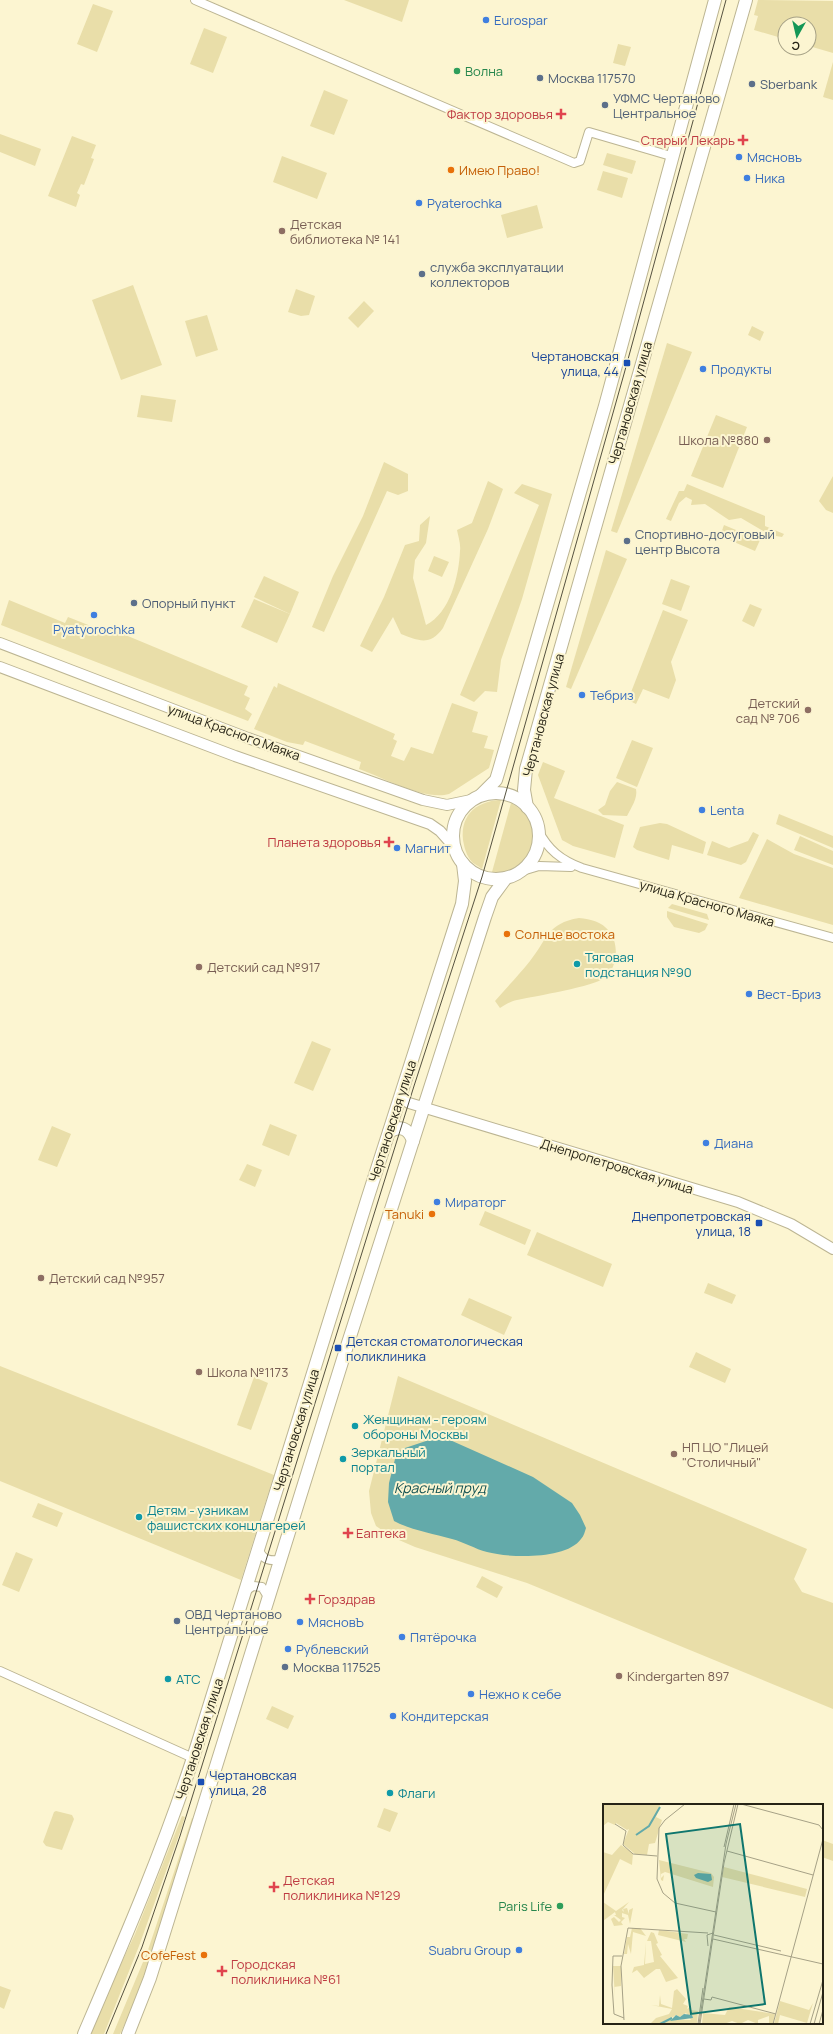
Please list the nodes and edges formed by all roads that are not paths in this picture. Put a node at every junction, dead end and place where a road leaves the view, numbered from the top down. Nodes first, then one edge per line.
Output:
1 (195, 0) edge
2 (715, 0) edge
3 (746, 0) edge
4 (671, 156) junction
5 (0, 643) edge
6 (0, 667) edge
7 (476, 797) junction
8 (527, 808) junction
9 (538, 830) junction
10 (455, 848) junction
11 (464, 864) junction
12 (582, 868) junction
13 (519, 872) junction
14 (506, 878) junction
15 (833, 938) edge
16 (402, 1091) junction
17 (423, 1108) junction
18 (389, 1132) junction
19 (413, 1141) junction
20 (833, 1249) edge
21 (259, 1550) junction
22 (280, 1560) junction
23 (247, 1590) junction
24 (268, 1598) junction
25 (0, 1671) edge
26 (193, 1758) junction
27 (84, 2034) edge
28 (128, 2034) edge

1 - 4 street
2 - 4 main road, Чертановская улица
3 - 8 main road, Чертановская улица
4 - 7 main road, Чертановская улица
5 - 7 street, улица Красного Маяка
6 - 10 street, улица Красного Маяка
7 - 8 main road, Чертановская улица
7 - 10 main road, Чертановская улица
8 - 9 main road, Чертановская улица
9 - 12 street, улица Красного Маяка
9 - 13 main road, Чертановская улица
10 - 11 main road, Чертановская улица
11 - 14 main road, Чертановская улица
11 - 16 main road, Чертановская улица
12 - 13 street, улица Красного Маяка
12 - 15 street, улица Красного Маяка
13 - 14 main road, Чертановская улица
14 - 17 main road, Чертановская улица
16 - 17 street, Днепропетровская улица
16 - 18 main road, Чертановская улица
17 - 19 main road, Чертановская улица
17 - 20 street, Днепропетровская улица
18 - 19 main road
18 - 21 main road, Чертановская улица
19 - 22 main road, Чертановская улица
21 - 22 street
21 - 23 main road, Чертановская улица
22 - 24 main road, Чертановская улица
23 - 24 street
23 - 26 main road, Чертановская улица
24 - 28 main road, Чертановская улица
25 - 26 street
26 - 27 main road, Чертановская улица

